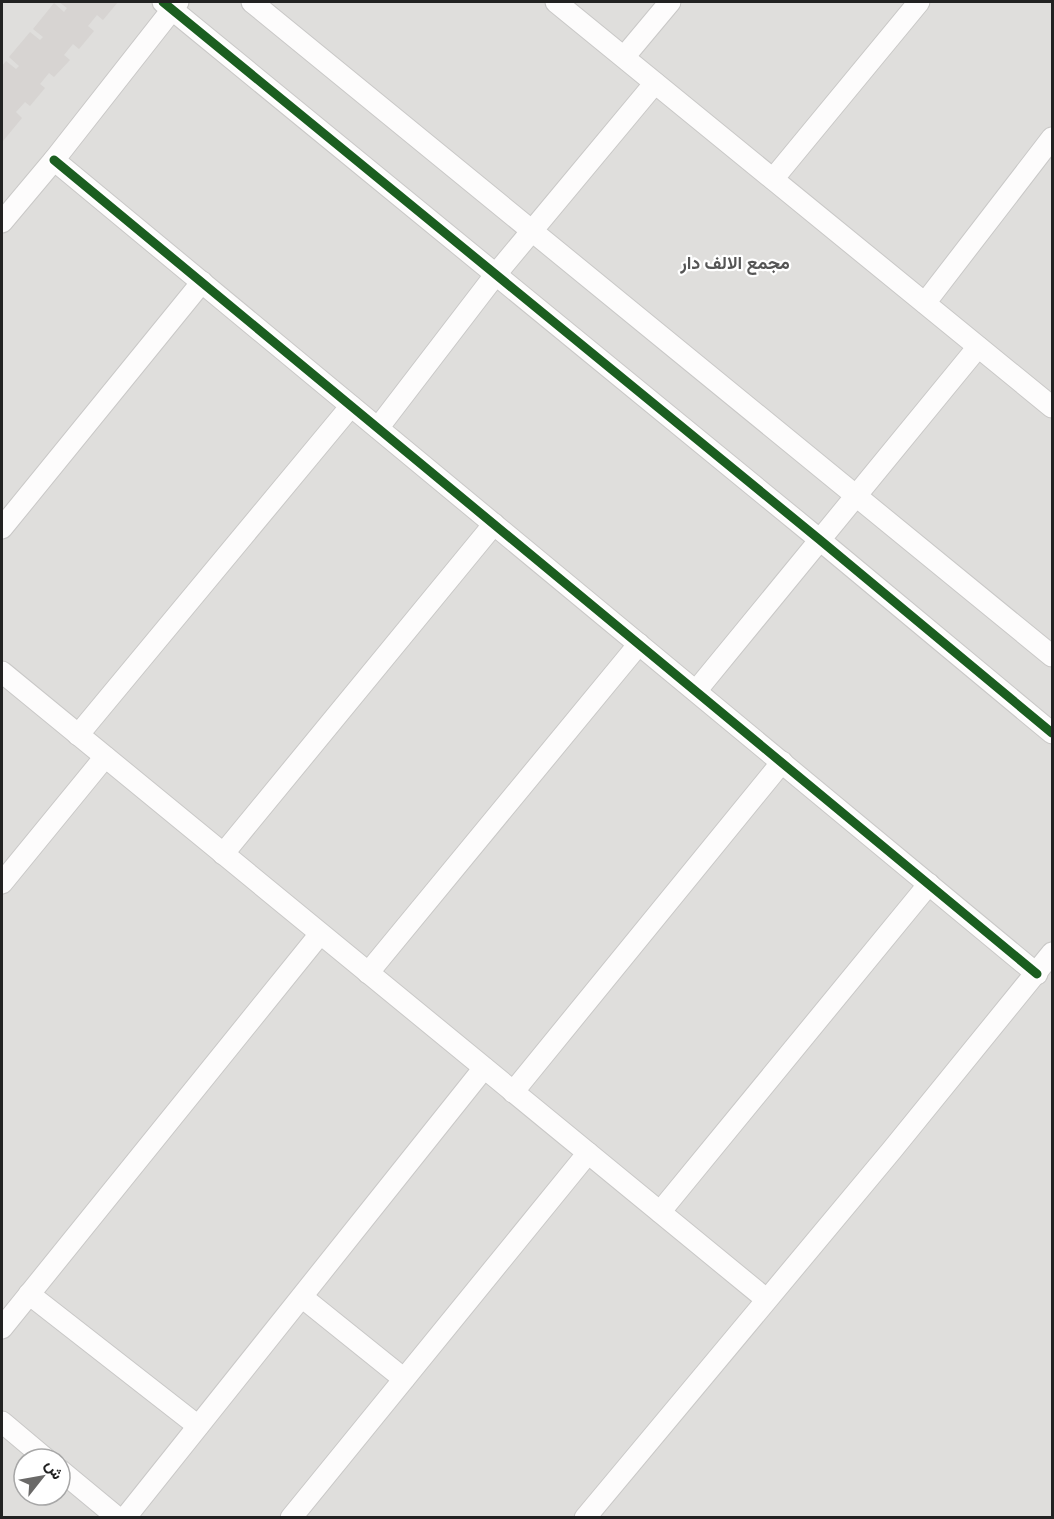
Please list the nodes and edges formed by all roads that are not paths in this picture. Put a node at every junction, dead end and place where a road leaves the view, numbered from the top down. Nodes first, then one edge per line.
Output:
1 (252, 2) edge
2 (556, 2) edge
3 (670, 2) edge
4 (919, 2) edge
5 (171, 4) edge
6 (624, 57) junction
7 (655, 83) junction
8 (1053, 138) edge
9 (54, 159) junction
10 (773, 179) junction
11 (2, 222) edge
12 (532, 230) junction
13 (496, 274) junction
14 (202, 282) junction
15 (925, 303) junction
16 (978, 347) junction
17 (351, 406) junction
18 (1053, 407) edge
19 (378, 428) junction
20 (856, 495) junction
21 (494, 524) junction
22 (2, 528) edge
23 (820, 540) junction
24 (639, 644) junction
25 (1053, 656) edge
26 (2, 672) edge
27 (696, 691) junction
28 (1053, 733) edge
29 (78, 735) junction
30 (105, 757) junction
31 (782, 762) junction
32 (223, 854) junction
33 (2, 883) edge
34 (929, 884) junction
35 (320, 934) junction
36 (1053, 953) edge
37 (368, 973) junction
38 (1037, 974) junction
39 (484, 1068) junction
40 (513, 1092) junction
41 (588, 1153) junction
42 (660, 1212) junction
43 (29, 1294) junction
44 (302, 1297) junction
45 (766, 1299) junction
46 (2, 1328) edge
47 (404, 1379) junction
48 (2, 1422) edge
49 (198, 1426) junction
50 (32, 1447) edge
51 (72, 1480) edge
52 (118, 1518) edge
53 (125, 1518) edge
54 (291, 1518) edge
55 (585, 1518) edge

1 - 12 street
2 - 6 street
3 - 6 street
4 - 10 street
5 - 9 street
5 - 13 street
6 - 7 street
7 - 10 street
7 - 12 street
8 - 15 street
9 - 11 street
9 - 14 street
10 - 15 street
12 - 13 street
12 - 20 street
13 - 19 street
13 - 23 street
14 - 17 street
14 - 22 street
15 - 16 street
16 - 18 street
16 - 20 street
17 - 19 street
17 - 29 street
19 - 21 street
20 - 23 street
20 - 25 street
21 - 24 street
21 - 32 street
23 - 27 street
23 - 28 street
24 - 27 street
24 - 37 street
26 - 29 street
27 - 31 street
29 - 30 street
30 - 32 street
30 - 33 street
31 - 34 street
31 - 40 street
32 - 35 street
34 - 38 street
34 - 42 street
35 - 37 street
35 - 43 street
36 - 38 street
37 - 39 street
38 - 45 street
39 - 40 street
39 - 44 street
40 - 41 street
41 - 42 street
41 - 47 street
42 - 45 street
43 - 46 street
43 - 49 street
44 - 47 street
44 - 49 street
45 - 55 street
47 - 54 street
48 - 50 street
49 - 53 street
51 - 52 street

